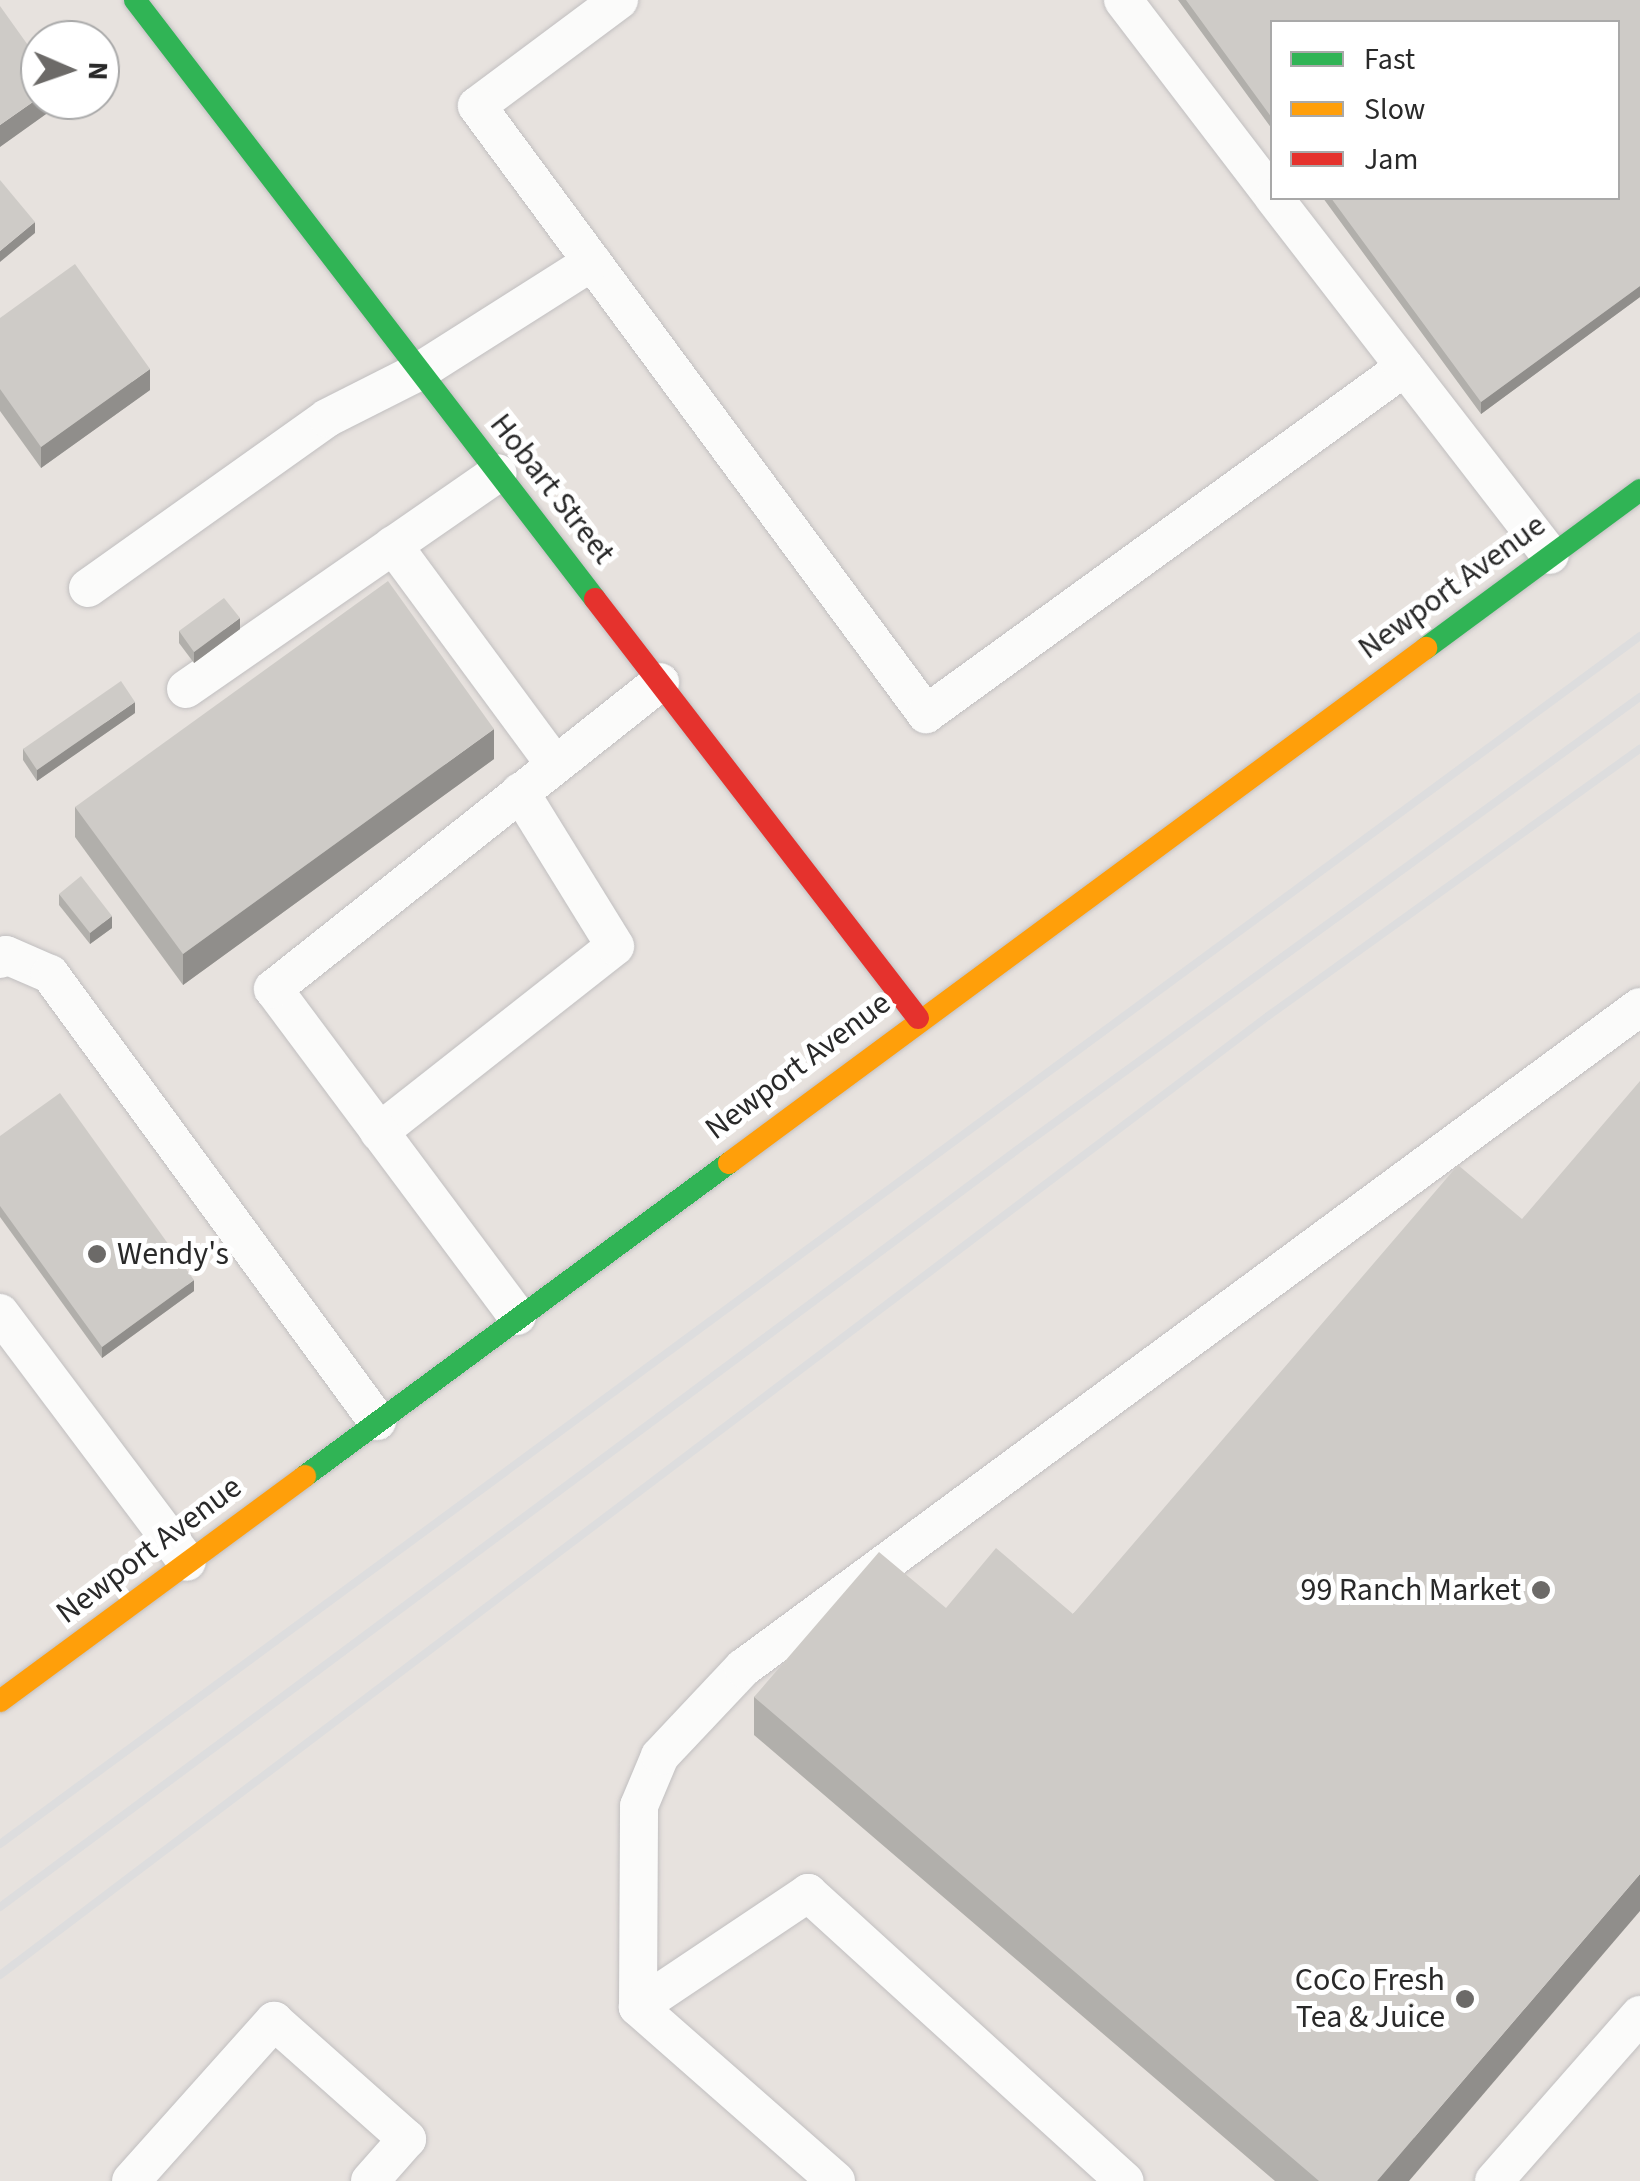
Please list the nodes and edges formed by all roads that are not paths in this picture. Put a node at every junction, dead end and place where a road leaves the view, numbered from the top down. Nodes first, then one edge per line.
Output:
1 (135, 0) edge
2 (619, 0) edge
3 (1123, 0) edge
4 (1270, 192) edge
5 (1276, 200) edge
6 (592, 262) junction
7 (1405, 368) junction
8 (420, 371) junction
9 (498, 472) junction
10 (1640, 490) edge
11 (394, 545) junction
12 (1550, 555) junction
13 (88, 588) dead end
14 (660, 682) junction
15 (186, 689) dead end
16 (555, 765) junction
17 (520, 792) junction
18 (0, 959) edge
19 (1640, 1006) edge
20 (918, 1018) junction
21 (379, 1132) junction
22 (0, 1313) edge
23 (517, 1316) junction
24 (377, 1420) junction
25 (187, 1562) junction
26 (0, 1701) edge
27 (638, 2007) junction
28 (1640, 2015) edge
29 (131, 2181) edge
30 (370, 2181) edge
31 (836, 2181) edge
32 (1125, 2181) edge
33 (1494, 2181) edge

1 - 8 main road, Hobart Street
2 - 6 lane
3 - 4 lane
5 - 7 lane
6 - 7 lane
6 - 8 lane
7 - 12 lane
8 - 9 main road, Hobart Street
8 - 13 lane
9 - 11 lane
9 - 14 main road, Hobart Street
10 - 12 main road, Newport Avenue
11 - 15 lane
11 - 16 lane
12 - 20 main road, Newport Avenue
14 - 16 lane
14 - 20 main road, Hobart Street
16 - 17 lane
17 - 21 lane
17 - 21 lane
18 - 24 lane
19 - 27 lane
20 - 23 main road, Newport Avenue
21 - 23 lane
22 - 25 lane
23 - 24 main road, Newport Avenue
24 - 25 main road, Newport Avenue
25 - 26 main road, Newport Avenue
27 - 31 lane
27 - 32 lane
28 - 33 lane
29 - 30 lane

